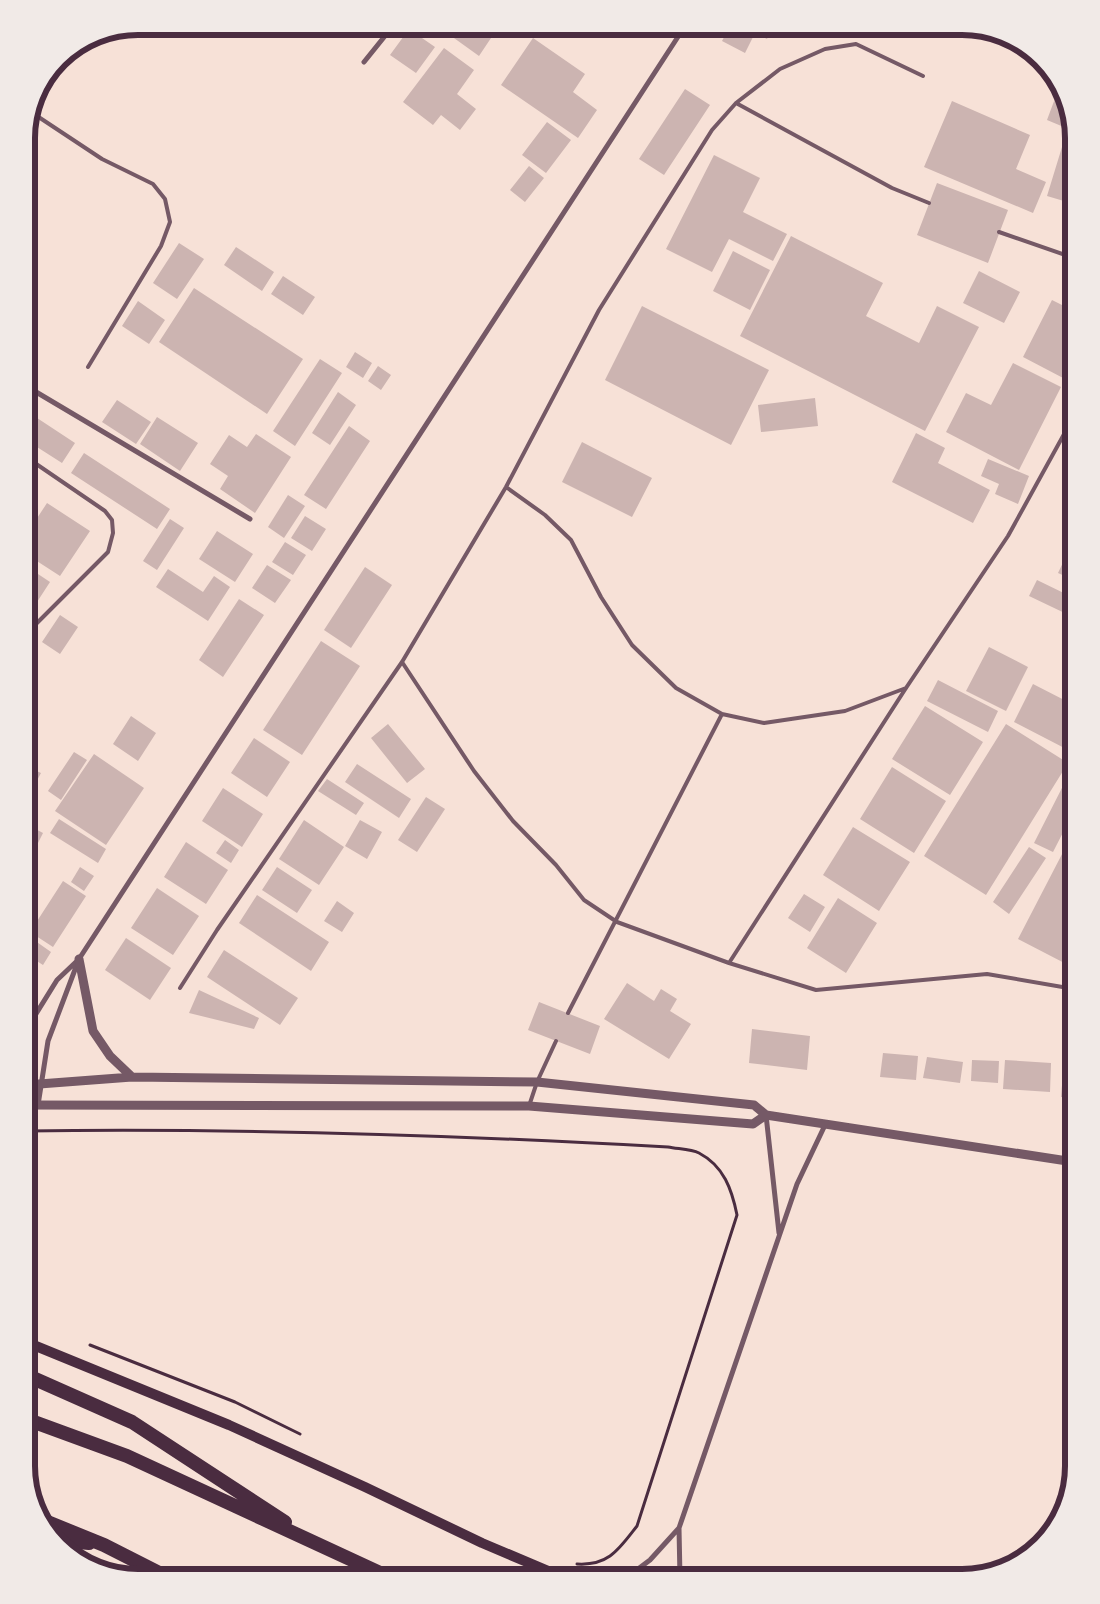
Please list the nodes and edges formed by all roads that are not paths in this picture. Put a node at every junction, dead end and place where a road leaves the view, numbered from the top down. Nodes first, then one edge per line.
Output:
1 (386, 35) edge
2 (679, 35) edge
3 (364, 62) dead end
4 (923, 76) dead end
5 (736, 103) junction
6 (38, 116) edge
7 (929, 203) dead end
8 (999, 232) dead end
9 (1065, 255) edge
10 (88, 367) dead end
11 (35, 391) edge
12 (1065, 432) edge
13 (35, 463) edge
14 (506, 488) junction
15 (250, 520) dead end
16 (35, 625) edge
17 (402, 662) junction
18 (906, 688) junction
19 (722, 714) junction
20 (617, 922) junction
21 (79, 959) junction
22 (729, 963) junction
23 (1065, 987) edge
24 (180, 988) dead end
25 (35, 1011) edge
26 (568, 1013) dead end
27 (556, 1041) dead end
28 (132, 1077) junction
29 (536, 1082) junction
30 (35, 1085) edge
31 (40, 1085) junction
32 (38, 1105) joint
33 (529, 1106) junction
34 (766, 1115) junction
35 (826, 1123) junction
36 (1065, 1161) edge
37 (779, 1236) junction
38 (35, 1346) edge
39 (35, 1379) edge
40 (35, 1422) edge
41 (53, 1524) edge
42 (679, 1528) junction
43 (68, 1541) edge
44 (104, 1544) junction
45 (325, 1548) junction
46 (152, 1569) edge
47 (371, 1569) edge
48 (544, 1569) edge
49 (638, 1569) edge
50 (680, 1569) edge

1 - 3 street
2 - 21 street
4 - 5 lane
5 - 7 lane
5 - 14 lane
6 - 10 lane
8 - 9 lane
11 - 15 street
12 - 18 lane
13 - 16 lane
14 - 17 lane
14 - 19 lane
17 - 20 lane
17 - 24 lane
18 - 19 lane
18 - 22 lane
19 - 20 lane
20 - 22 lane
20 - 26 lane
21 - 25 street
21 - 28 street
21 - 31 street
22 - 23 lane
27 - 29 lane
28 - 29 street
28 - 31 street
29 - 33 lane
29 - 34 street
30 - 31 street
31 - 32 street
32 - 33 street
33 - 34 street
34 - 35 street
34 - 37 street
35 - 36 street
35 - 37 street
37 - 42 street
38 - 48 main road
39 - 45 highway
40 - 45 highway
41 - 44 highway
42 - 49 street
42 - 50 street
43 - 44 highway
44 - 46 highway
45 - 47 highway

